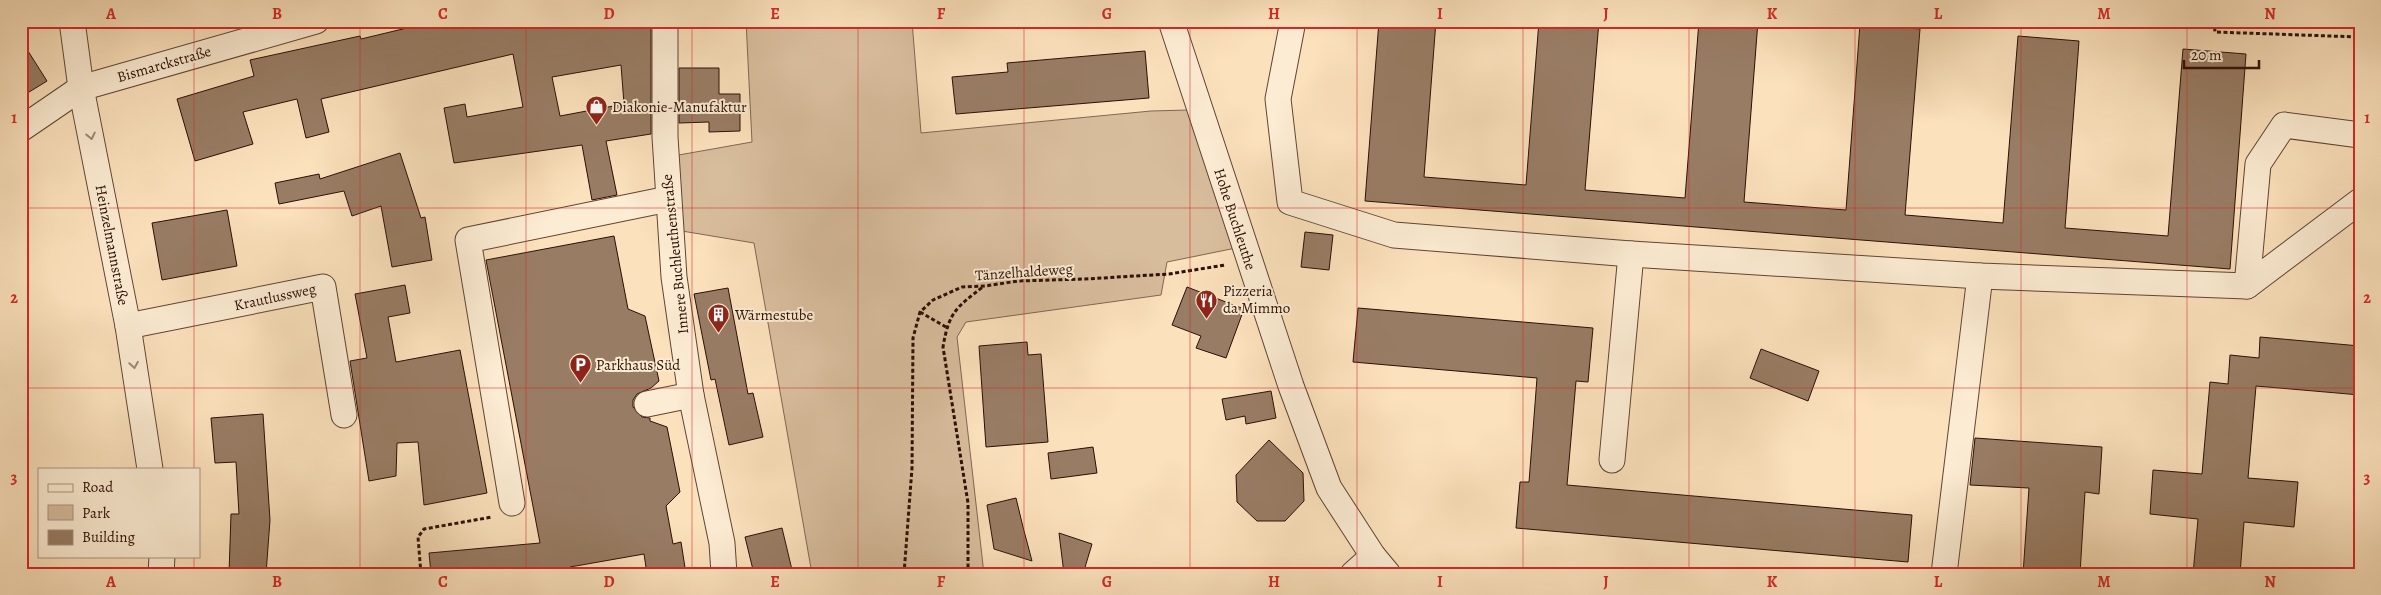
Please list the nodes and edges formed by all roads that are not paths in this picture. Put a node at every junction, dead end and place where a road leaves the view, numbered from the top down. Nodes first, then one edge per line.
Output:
1 (72, 21) edge
2 (316, 21) edge
3 (665, 21) edge
4 (1171, 21) edge
5 (1294, 21) edge
6 (81, 88) junction
7 (21, 129) edge
8 (2359, 135) edge
9 (668, 199) junction
10 (2360, 201) edge
11 (1631, 254) junction
12 (1980, 276) junction
13 (2247, 286) junction
14 (128, 326) junction
15 (692, 395) junction
16 (647, 404) dead end
17 (344, 415) dead end
18 (1612, 460) dead end
19 (150, 468) edge
20 (512, 503) road end
21 (162, 558) edge
22 (1380, 565) edge
23 (161, 574) edge
24 (724, 574) edge
25 (1353, 574) edge
26 (1944, 574) edge

1 - 6 street, Heinzelmannstraße
2 - 6 street, Bismarckstraße
3 - 9 street, Innere Buchleuthenstraße
4 - 22 street, Hohe Buchleuthe
5 - 11 street
6 - 7 street, Bismarckstraße
6 -> 14 street, Heinzelmannstraße
8 - 13 street
9 - 15 street, Innere Buchleuthenstraße
9 - 20 street
10 - 13 street
11 - 12 street
11 - 18 street
12 - 13 street
12 - 26 street
14 - 17 street, Krautlussweg
14 -> 19 street, Heinzelmannstraße
15 - 16 street
15 - 24 street, Innere Buchleuthenstraße
21 - 23 street
22 - 25 street

